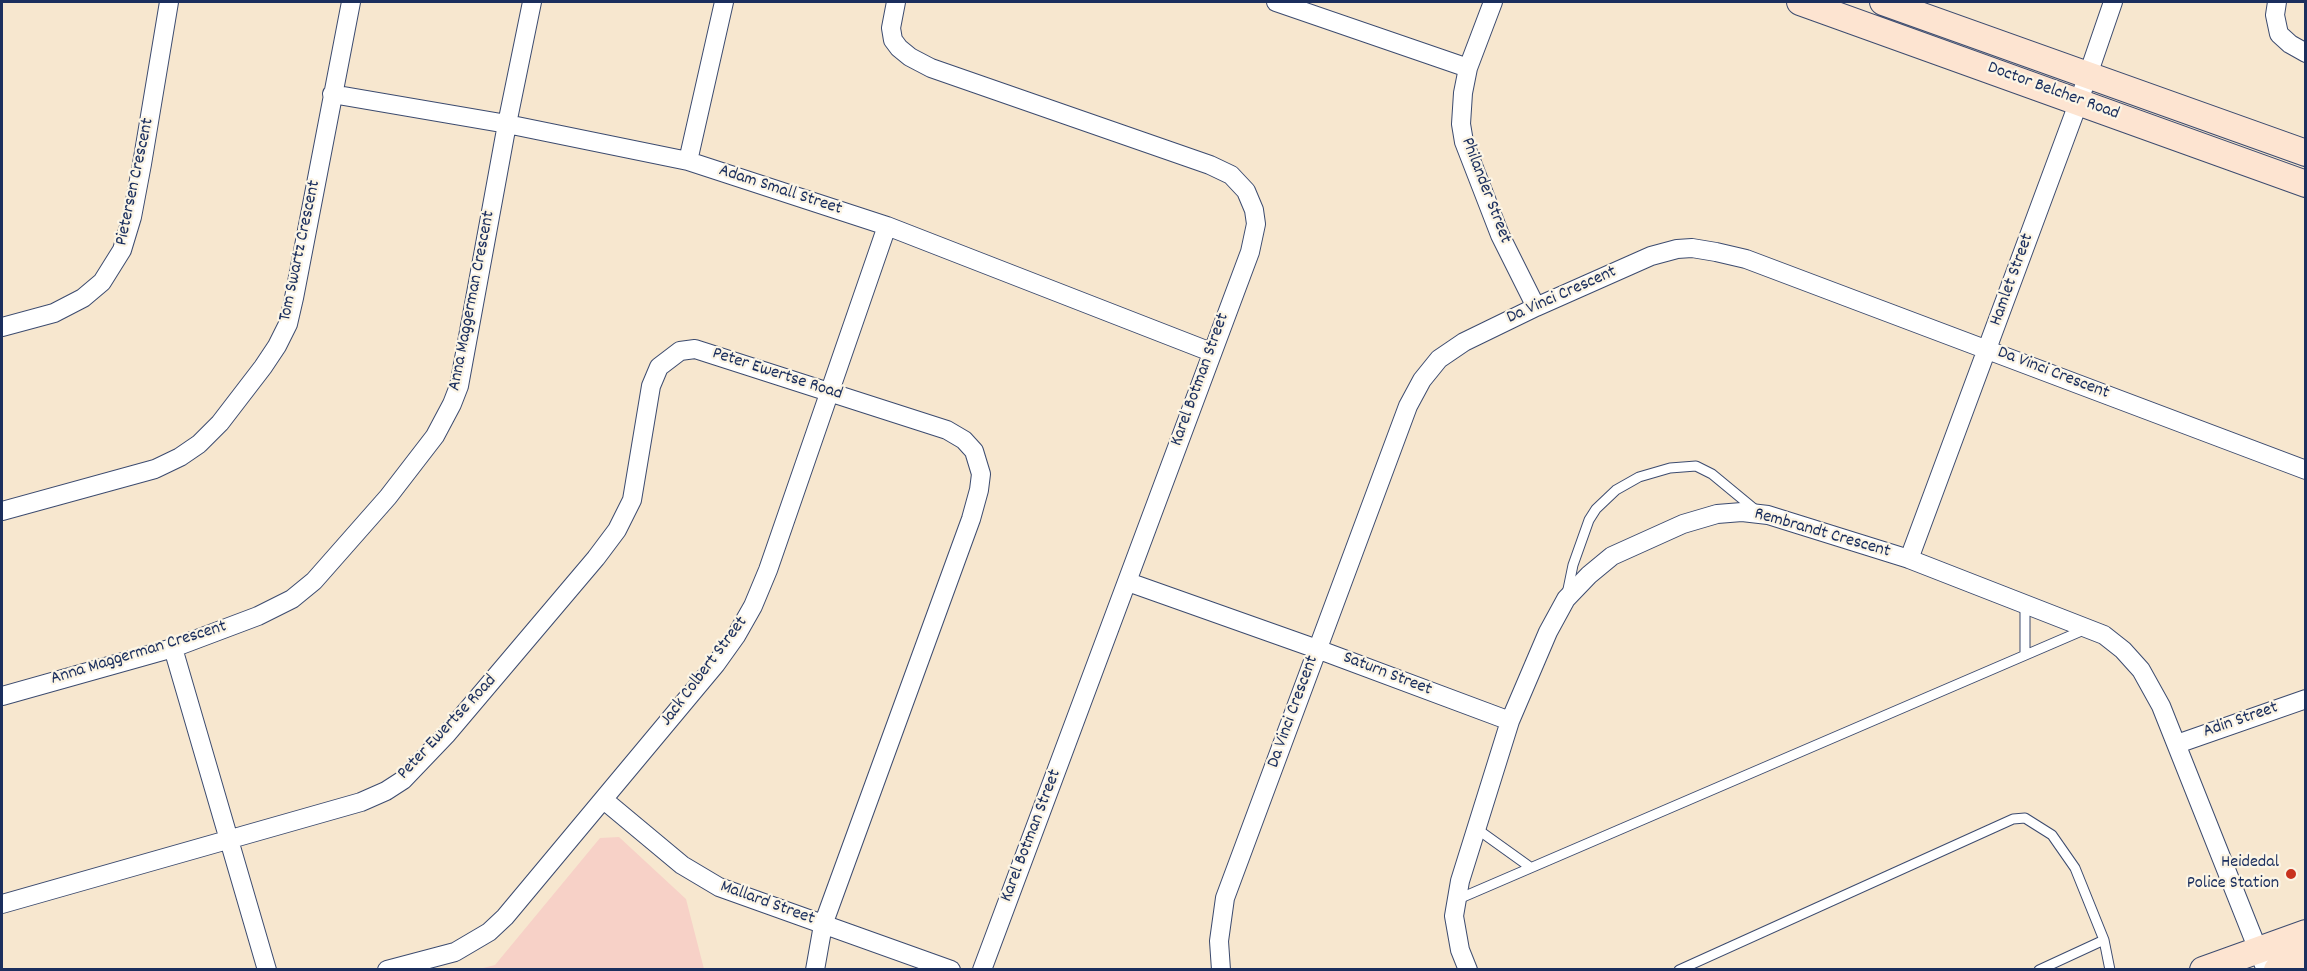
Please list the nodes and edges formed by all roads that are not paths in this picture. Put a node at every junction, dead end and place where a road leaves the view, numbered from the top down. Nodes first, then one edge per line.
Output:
1 (169, 2) edge
2 (351, 2) edge
3 (532, 2) edge
4 (724, 2) edge
5 (896, 2) edge
6 (1275, 2) edge
7 (1493, 2) edge
8 (1800, 2) edge
9 (1883, 2) edge
10 (2113, 2) edge
11 (2276, 8) edge
12 (2306, 52) edge
13 (1468, 68) junction
14 (2087, 76) junction
15 (332, 94) junction
16 (2079, 101) junction
17 (507, 124) junction
18 (2306, 153) edge
19 (688, 161) junction
20 (2306, 184) edge
21 (886, 226) junction
22 (1536, 307) junction
23 (2, 327) edge
24 (1988, 350) junction
25 (1211, 352) junction
26 (830, 392) junction
27 (2306, 470) edge
28 (2, 511) edge
29 (1760, 514) junction
30 (1909, 559) junction
31 (1128, 582) junction
32 (1566, 599) junction
33 (2025, 605) junction
34 (2088, 628) junction
35 (173, 648) junction
36 (1317, 649) junction
37 (2025, 655) junction
38 (2, 696) edge
39 (2306, 699) edge
40 (1510, 721) junction
41 (2177, 744) junction
42 (604, 800) junction
43 (1477, 829) junction
44 (228, 840) junction
45 (1530, 867) junction
46 (1455, 900) junction
47 (2, 904) edge
48 (823, 925) junction
49 (2306, 933) edge
50 (2104, 940) junction
51 (2262, 959) edge
52 (2306, 960) edge
53 (267, 969) edge
54 (387, 969) edge
55 (815, 969) edge
56 (951, 969) edge
57 (982, 969) edge
58 (1221, 969) edge
59 (1468, 969) edge
60 (1679, 969) edge
61 (2039, 969) edge
62 (2110, 969) edge
63 (2203, 969) edge
64 (2277, 969) edge

1 - 23 street, Pietersen Crescent
2 - 15 street, Tom Swartz Crescent
3 - 17 street, Anna Maggerman Crescent
4 - 19 street
5 - 25 street, Karel Botman Street
6 - 13 street
7 - 13 street, Philander Street
8 - 16 main road, Doctor Belcher Road
9 - 14 main road, Doctor Belcher Road
10 - 14 street, Hamlet Street
11 - 12 street
13 - 22 street, Philander Street
14 - 16 street, Hamlet Street
14 - 18 main road, Doctor Belcher Road
15 - 17 street, Adam Small Street
15 - 28 street, Tom Swartz Crescent
16 - 20 main road, Doctor Belcher Road
16 - 24 street, Hamlet Street
17 - 19 street, Adam Small Street
17 - 35 street, Anna Maggerman Crescent
19 - 21 street, Adam Small Street
21 - 25 street, Adam Small Street
21 - 26 street, Jack Colbert Street
22 - 24 street, Da Vinci Crescent
22 - 36 street, Da Vinci Crescent
24 - 27 street, Da Vinci Crescent
24 - 30 street, Hamlet Street
25 - 31 street, Karel Botman Street
26 - 42 street, Jack Colbert Street
26 - 44 street, Peter Ewertse Road
26 - 48 street, Peter Ewertse Road
29 - 30 street, Rembrandt Crescent
29 - 32 street, Rembrandt Crescent
29 - 32 lane
30 - 33 street, Rembrandt Crescent
31 - 36 street, Saturn Street
31 - 57 street, Karel Botman Street
32 - 40 street, Rembrandt Crescent
33 - 34 street, Rembrandt Crescent
33 - 37 lane
34 - 37 lane
34 - 41 street, Rembrandt Crescent
35 - 38 street, Anna Maggerman Crescent
35 - 44 street
36 - 40 street, Saturn Street
36 - 58 street, Da Vinci Crescent
37 - 45 lane
39 - 41 street, Adin Street
40 - 43 street, Rembrandt Crescent
41 - 51 street, Rembrandt Crescent
42 - 48 street, Mallard Street
42 - 54 street, Jack Colbert Street
43 - 45 lane
43 - 46 street, Rembrandt Crescent
44 - 47 street, Peter Ewertse Road
44 - 53 street
45 - 46 lane
46 - 59 street, Rembrandt Crescent
48 - 55 street, Peter Ewertse Road
48 - 56 street, Mallard Street
49 - 51 main road
50 - 60 lane
50 - 61 lane
50 - 62 lane
51 - 63 main road
52 - 64 main road

